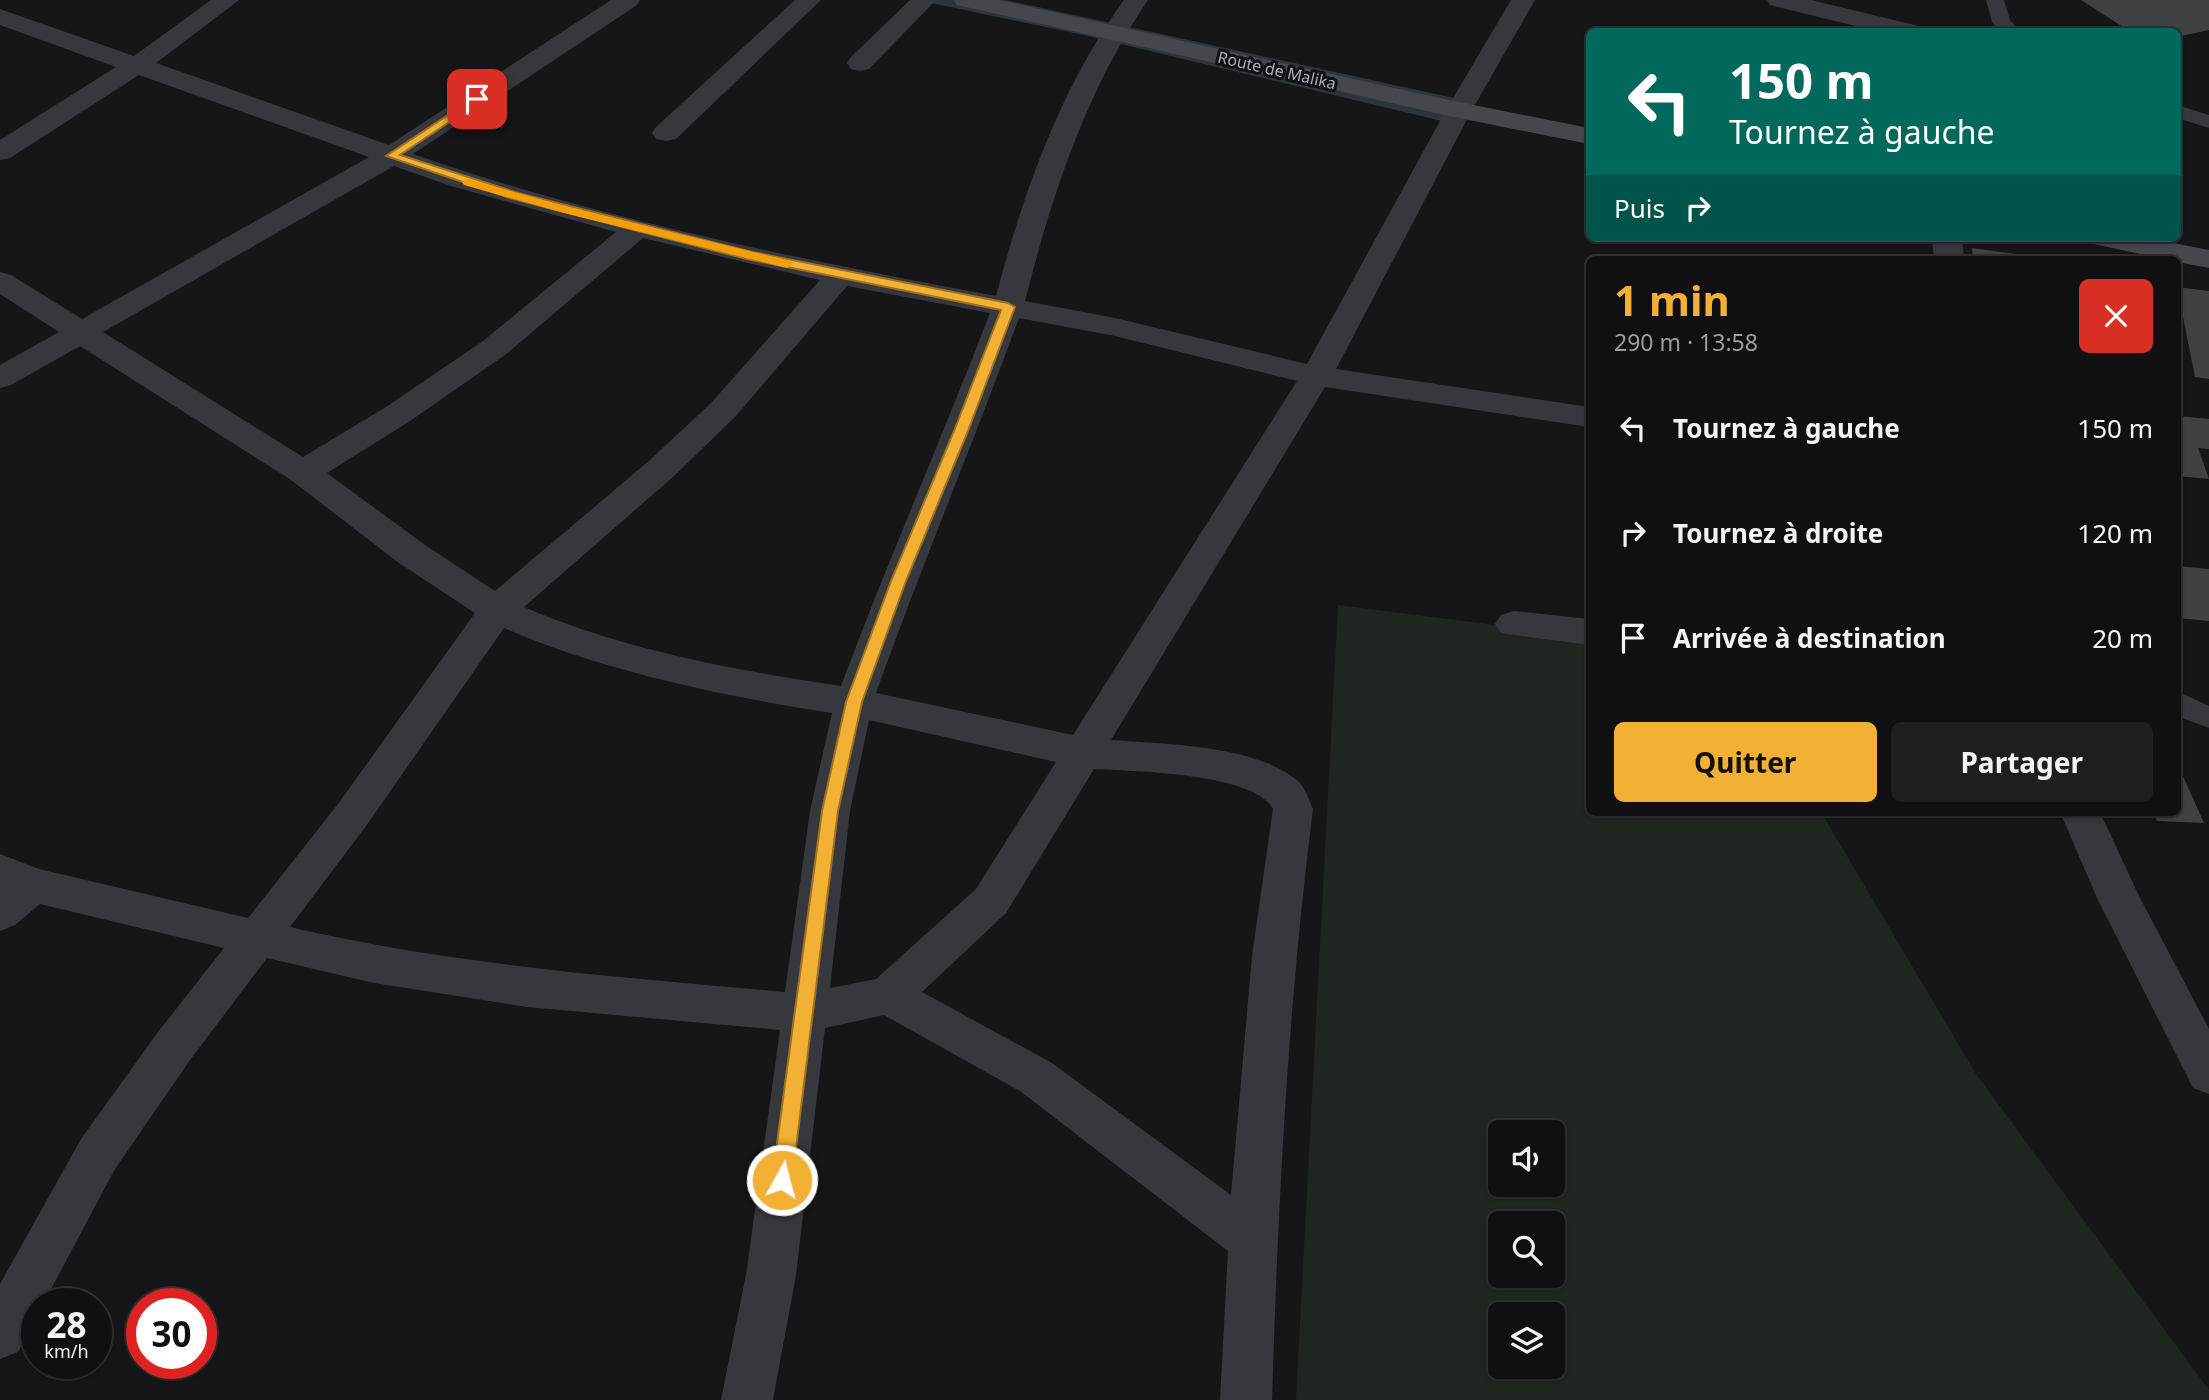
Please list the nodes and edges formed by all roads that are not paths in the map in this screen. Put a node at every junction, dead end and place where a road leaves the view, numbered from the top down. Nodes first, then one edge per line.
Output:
1 (227, 0) edge
2 (628, 0) edge
3 (810, 0) edge
4 (924, 0) edge
5 (966, 0) edge
6 (1136, 0) edge
7 (1523, 0) edge
8 (1779, 0) edge
9 (1891, 0) edge
10 (1996, 0) edge
11 (0, 17) edge
12 (1875, 27) edge
13 (2007, 28) edge
14 (32, 29) junction
15 (1113, 33) junction
16 (0, 44) edge
17 (860, 63) dead end
18 (139, 64) junction
19 (1459, 110) junction
20 (2181, 112) edge
21 (2209, 122) edge
22 (666, 133) dead end
23 (1586, 135) edge
24 (0, 152) edge
25 (391, 156) junction
26 (638, 228) junction
27 (2124, 242) edge
28 (2209, 259) edge
29 (840, 276) junction
30 (0, 281) edge
31 (1008, 307) junction
32 (82, 333) junction
33 (1316, 376) junction
34 (0, 378) edge
35 (1586, 417) edge
36 (303, 472) junction
37 (497, 610) junction
38 (1514, 624) dead end
39 (1586, 632) edge
40 (854, 702) junction
41 (2181, 704) edge
42 (2209, 717) edge
43 (1085, 752) junction
44 (2082, 816) edge
45 (16, 878) edge
46 (0, 913) edge
47 (257, 939) junction
48 (888, 995) junction
49 (804, 1013) junction
50 (2209, 1074) edge
51 (1252, 1240) junction
52 (0, 1334) edge
53 (747, 1400) edge
54 (1247, 1400) edge

1 - 18 street
2 - 25 street
3 - 22 street
4 - 17 street
5 - 15 main road, Route de Malika
6 - 15 street
7 - 19 street
8 - 12 street
9 - 12 street
10 - 13 lane
11 - 14 street
14 - 16 street
14 - 18 street
15 - 19 main road, Route de Malika
15 - 31 street
18 - 24 street
18 - 25 street
19 - 23 main road, Route de Malika
19 - 33 street
20 - 21 lane
25 - 26 street
25 - 32 street
26 - 29 street
26 - 36 street
27 - 28 main road
29 - 31 street
29 - 37 street
30 - 32 street
31 - 33 street
31 - 40 street
32 - 34 street
32 - 36 street
33 - 35 street
33 - 43 street
36 - 37 street
37 - 40 street
37 - 47 street
38 - 39 street
40 - 43 street
40 - 49 street
41 - 42 lane
43 - 48 street
43 - 51 street
44 - 50 street
45 - 46 street
45 - 47 street
47 - 49 street
47 - 52 street
48 - 49 street
48 - 51 street
49 - 53 street
51 - 54 street

